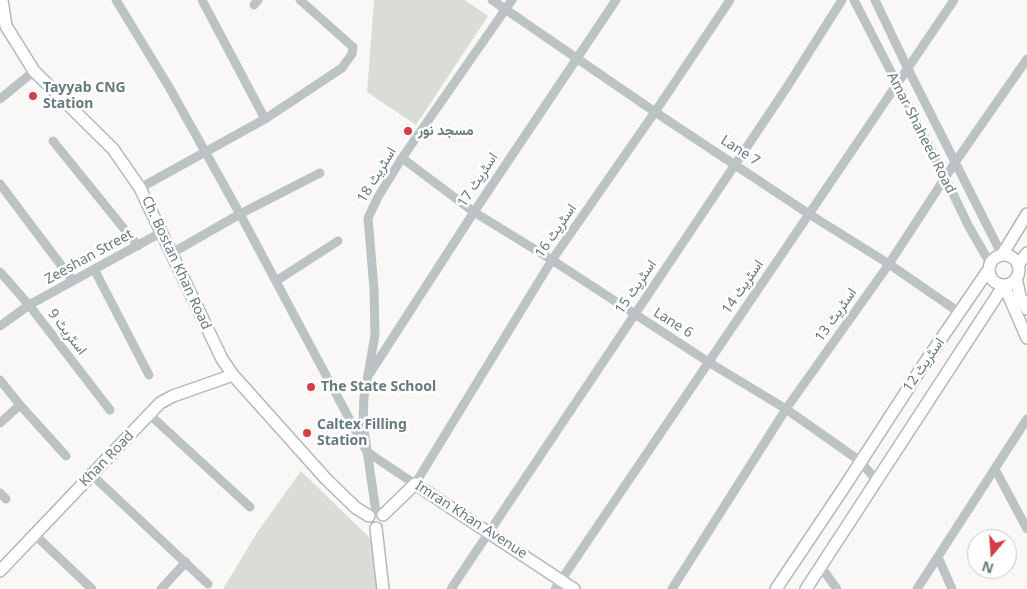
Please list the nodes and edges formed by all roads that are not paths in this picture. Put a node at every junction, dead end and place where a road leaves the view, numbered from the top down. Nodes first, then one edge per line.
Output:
1 (2, 0) edge
2 (116, 0) edge
3 (202, 0) edge
4 (300, 0) edge
5 (492, 0) edge
6 (512, 0) edge
7 (616, 0) edge
8 (730, 0) edge
9 (842, 0) edge
10 (854, 0) edge
11 (875, 0) edge
12 (954, 0) edge
13 (506, 9) junction
14 (576, 58) junction
15 (1027, 59) edge
16 (908, 69) junction
17 (34, 71) junction
18 (896, 84) junction
19 (0, 99) edge
20 (655, 112) junction
21 (265, 119) junction
22 (53, 141) dead end
23 (205, 152) junction
24 (402, 158) junction
25 (956, 161) junction
26 (734, 164) junction
27 (320, 173) dead end
28 (945, 177) junction
29 (0, 184) edge
30 (140, 188) junction
31 (474, 212) junction
32 (240, 214) junction
33 (809, 214) junction
34 (1027, 214) edge
35 (162, 232) junction
36 (338, 241) dead end
37 (138, 246) junction
38 (1027, 252) edge
39 (172, 253) junction
40 (1002, 255) junction
41 (552, 260) junction
42 (889, 264) junction
43 (1018, 265) junction
44 (990, 267) junction
45 (94, 269) junction
46 (0, 272) edge
47 (1016, 278) junction
48 (73, 281) junction
49 (276, 281) junction
50 (1004, 284) junction
51 (29, 305) junction
52 (1027, 309) edge
53 (960, 313) junction
54 (634, 315) junction
55 (0, 326) edge
56 (1027, 338) edge
57 (710, 363) junction
58 (149, 375) dead end
59 (233, 375) junction
60 (367, 378) junction
61 (0, 380) edge
62 (20, 404) junction
63 (786, 409) junction
64 (110, 410) dead end
65 (150, 415) junction
66 (1027, 419) edge
67 (0, 423) edge
68 (367, 452) junction
69 (66, 456) dead end
70 (860, 461) junction
71 (995, 469) junction
72 (92, 475) junction
73 (876, 481) junction
74 (415, 484) junction
75 (250, 507) dead end
76 (376, 514) junction
77 (1027, 529) edge
78 (489, 532) junction
79 (34, 534) junction
80 (938, 557) junction
81 (186, 562) junction
82 (821, 567) junction
83 (0, 570) edge
84 (208, 584) dead end
85 (558, 585) edge
86 (92, 589) edge
87 (160, 589) edge
88 (383, 589) edge
89 (451, 589) edge
90 (574, 589) edge
91 (672, 589) edge
92 (776, 589) edge
93 (806, 589) edge
94 (837, 589) edge
95 (917, 589) edge
96 (952, 589) edge

1 - 17 main road, Ch. Bostan Khan Road
2 - 23 street
3 - 21 street
4 - 21 street
5 - 13 street, Lane 7
6 - 13 street, اسٹریٹ 18
7 - 14 street, اسٹریٹ 17
8 - 20 street, اسٹریٹ 16
9 - 26 street, اسٹریٹ 15
10 - 18 street, Amar Shaheed Road
11 - 16 street, Amar Shaheed Road
12 - 16 street, اسٹریٹ 14
13 - 14 street, Lane 7
13 - 24 street, اسٹریٹ 18
14 - 20 street, Lane 7
14 - 31 street, اسٹریٹ 17
15 - 25 street, اسٹریٹ 13
16 - 18 street, اسٹریٹ 14
16 - 25 street, Amar Shaheed Road
17 - 19 street
17 - 30 main road, Ch. Bostan Khan Road
18 - 28 street, Amar Shaheed Road
18 - 33 street, اسٹریٹ 14
20 - 26 street, Lane 7
20 - 41 street, اسٹریٹ 16
21 - 23 street
22 - 37 street
23 - 30 street
23 - 32 street
24 - 31 street, Lane 6
24 - 60 street, اسٹریٹ 18
25 - 28 street, اسٹریٹ 13
25 - 40 street, Amar Shaheed Road
26 - 33 street, Lane 7
26 - 54 street, اسٹریٹ 15
27 - 32 street
28 - 42 street, اسٹریٹ 13
28 - 44 street, Amar Shaheed Road
29 - 48 street
30 - 35 main road, Ch. Bostan Khan Road
31 - 41 street, Lane 6
31 - 60 street, اسٹریٹ 17
32 - 39 street
32 - 49 street
33 - 42 street, Lane 7
33 - 57 street, اسٹریٹ 14
34 - 40 main road
35 - 37 street, Zeeshan Street
35 - 39 main road, Ch. Bostan Khan Road
36 - 49 street
37 - 45 street, Zeeshan Street
38 - 43 main road
39 - 59 main road, Ch. Bostan Khan Road
40 - 43 main road
40 - 44 main road
41 - 54 street, Lane 6
41 - 74 street, اسٹریٹ 16
42 - 53 street, Lane 7
42 - 63 street, اسٹریٹ 13
43 - 47 main road
44 - 50 main road
44 - 53 main road, اسٹریٹ 12
45 - 48 street, Zeeshan Street
45 - 58 street
46 - 51 street, اسٹریٹ 9
47 - 50 main road
47 - 52 main road
48 - 51 street, Zeeshan Street
49 - 68 street
50 - 56 main road
50 - 73 main road
51 - 55 street, Zeeshan Street
51 - 64 street, اسٹریٹ 9
53 - 70 main road, اسٹریٹ 12
54 - 57 street, Lane 6
54 - 78 street, اسٹریٹ 15
57 - 63 street, Lane 6
57 - 85 street, اسٹریٹ 14
59 - 65 main road, Khan Road
59 - 76 main road, Ch. Bostan Khan Road
60 - 68 street, اسٹریٹ 18
61 - 62 street
62 - 67 street
62 - 69 street
63 - 70 street, Lane 6
63 - 91 street, اسٹریٹ 13
65 - 72 main road, Khan Road
65 - 75 street
66 - 71 street
68 - 74 street, Imran Khan Avenue
68 - 76 street, اسٹریٹ 18
70 - 73 street, Lane 6
70 - 92 main road, اسٹریٹ 12
71 - 77 street
71 - 80 street
72 - 79 main road, Khan Road
72 - 81 street
73 - 82 main road
74 - 76 main road
74 - 78 main road, Imran Khan Avenue
76 - 88 main road
78 - 85 main road, Imran Khan Avenue
78 - 89 street, اسٹریٹ 15
79 - 83 main road, Khan Road
79 - 86 street
80 - 95 street
80 - 96 street
81 - 84 street
81 - 87 street
82 - 93 main road
82 - 94 street
85 - 90 main road, Imran Khan Avenue

